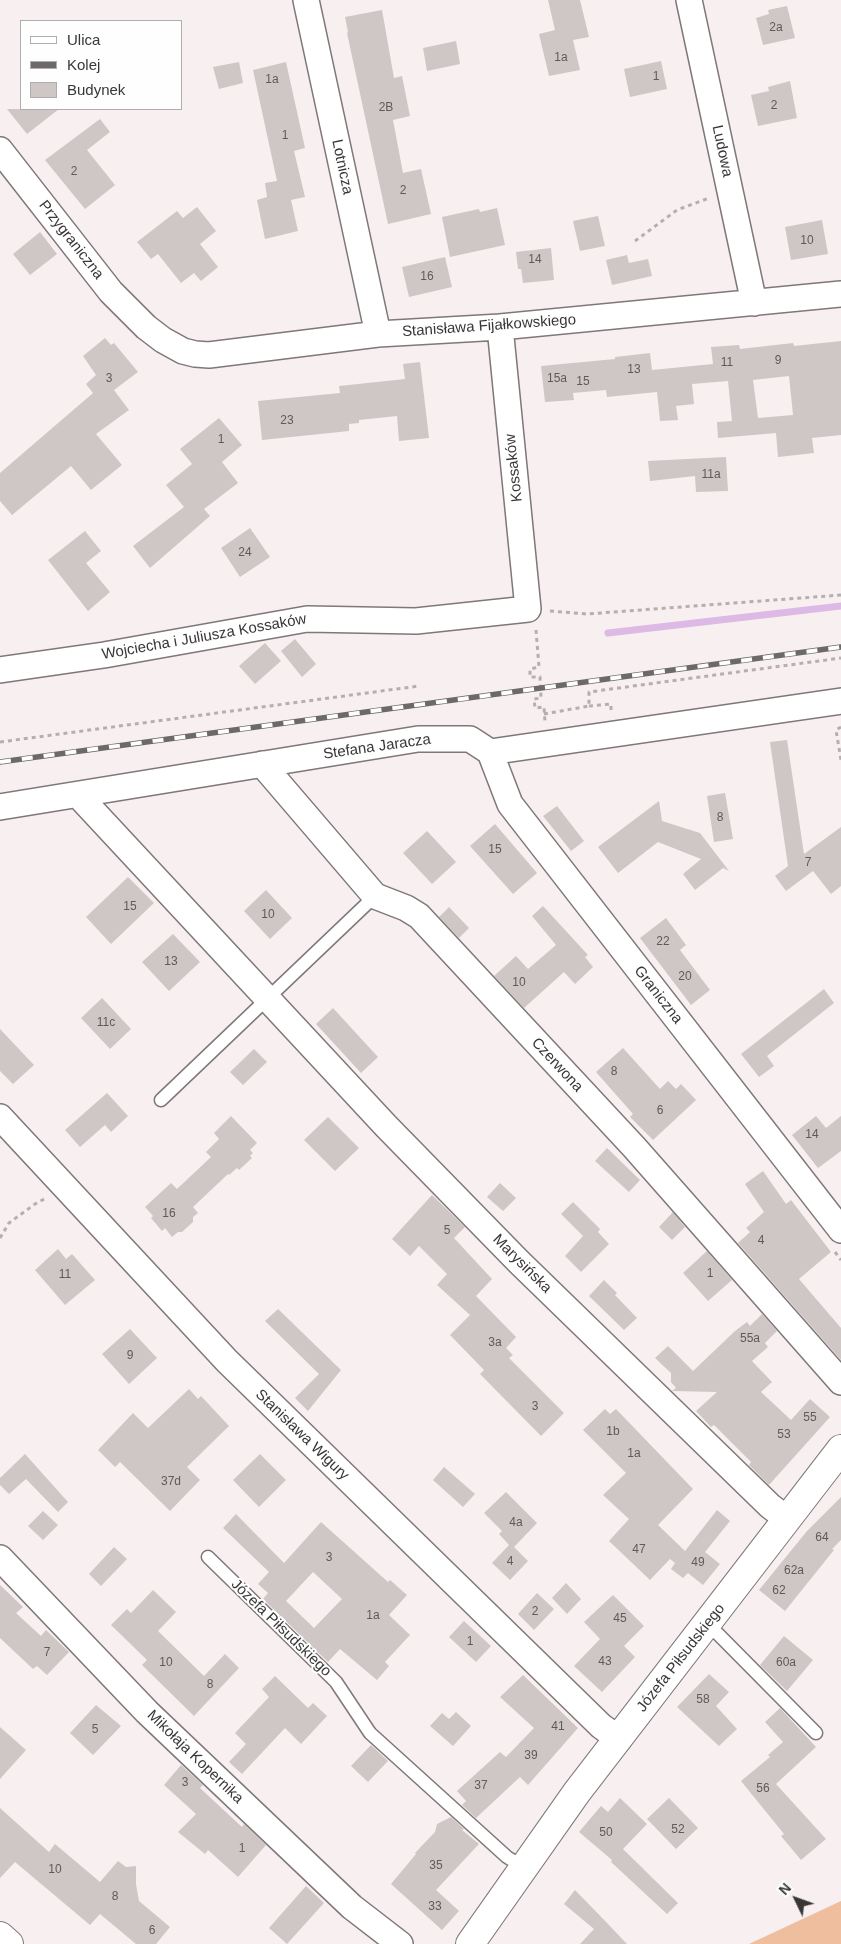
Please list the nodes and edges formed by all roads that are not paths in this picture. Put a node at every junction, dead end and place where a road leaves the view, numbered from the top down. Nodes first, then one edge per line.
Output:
1 (306, 0) edge
2 (689, 0) edge
3 (0, 150) edge
4 (841, 294) edge
5 (754, 303) junction
6 (146, 327) joint
7 (500, 327) junction
8 (378, 334) junction
9 (536, 609) joint
10 (0, 670) edge
11 (841, 701) edge
12 (490, 752) junction
13 (262, 764) junction
14 (78, 795) junction
15 (0, 807) edge
16 (375, 896) junction
17 (267, 999) junction
18 (161, 1100) dead end
19 (0, 1117) edge
20 (841, 1230) edge
21 (841, 1382) edge
22 (841, 1449) edge
23 (787, 1519) junction
24 (208, 1557) dead end
25 (0, 1558) edge
26 (707, 1625) junction
27 (816, 1733) dead end
28 (619, 1739) junction
29 (523, 1867) junction
30 (0, 1936) edge
31 (9, 1944) edge
32 (400, 1944) edge
33 (470, 1944) edge

1 - 8 street, Lotnicza
2 - 5 street, Ludowa
3 - 6 street, Przygraniczna
4 - 5 street, Stanisława Fijałkowskiego
5 - 7 street, Stanisława Fijałkowskiego
6 - 8 street, Stanisława Fijałkowskiego
7 - 8 street, Stanisława Fijałkowskiego
7 - 9 street, Kossaków
9 - 10 street, Wojciecha i Juliusza Kossaków
11 - 12 street
12 - 13 street, Stefana Jaracza
12 - 20 street, Graniczna
13 - 14 street, Stefana Jaracza
13 - 16 street, Czerwona
14 - 15 street, Stefana Jaracza
14 - 17 street, Marysińska
16 - 17 lane
16 - 21 street, Czerwona
17 - 18 lane
17 - 23 street, Marysińska
19 - 28 street, Stanisława Wigury
22 - 23 street, Józefa Piłsudskiego
23 - 26 street, Józefa Piłsudskiego
24 - 29 lane, Józefa Piłsudskiego
25 - 32 street, Mikołaja Kopernika
26 - 27 lane
26 - 28 street, Józefa Piłsudskiego
28 - 29 street, Józefa Piłsudskiego
29 - 33 street, Józefa Piłsudskiego
30 - 31 street

